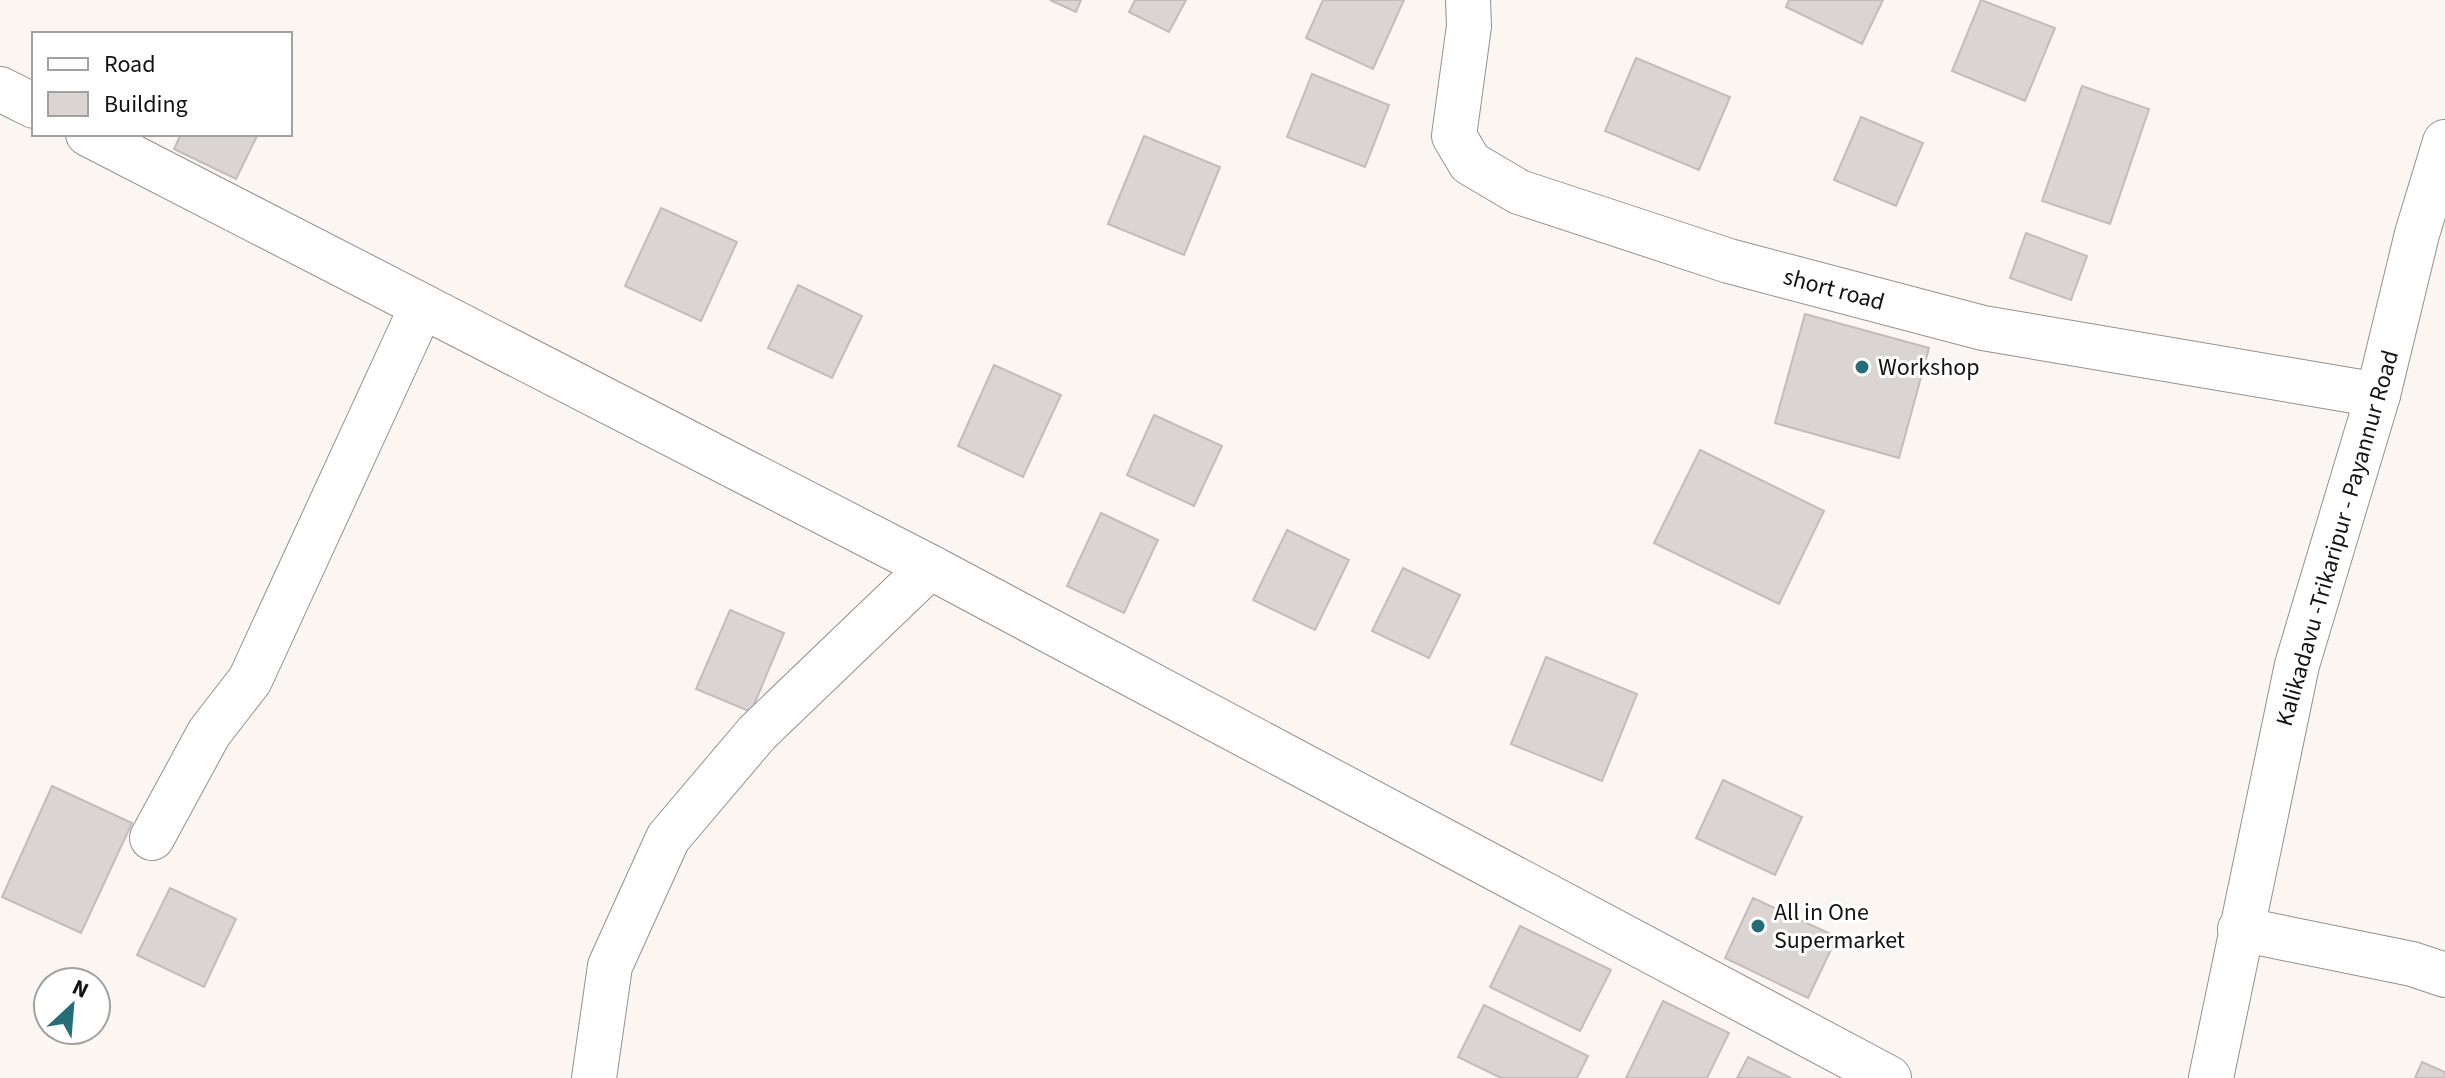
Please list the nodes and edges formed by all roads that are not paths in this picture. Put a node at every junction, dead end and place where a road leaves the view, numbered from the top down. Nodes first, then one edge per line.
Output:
1 (1468, 0) edge
2 (0, 89) edge
3 (32, 105) edge
4 (92, 136) edge
5 (2445, 142) edge
6 (422, 306) junction
7 (2378, 395) junction
8 (930, 567) junction
9 (152, 838) dead end
10 (2240, 929) junction
11 (2445, 975) edge
12 (594, 1078) edge
13 (1889, 1078) edge
14 (2211, 1078) edge

1 - 7 main road, short road
2 - 3 main road
4 - 6 main road
5 - 7 main road, Kalikadavu -Trikaripur - Payannur Road
6 - 8 main road
6 - 9 main road
7 - 10 main road, Kalikadavu -Trikaripur - Payannur Road
8 - 12 main road
8 - 13 main road
10 - 11 main road
10 - 14 main road, Kalikadavu -Trikaripur - Payannur Road

